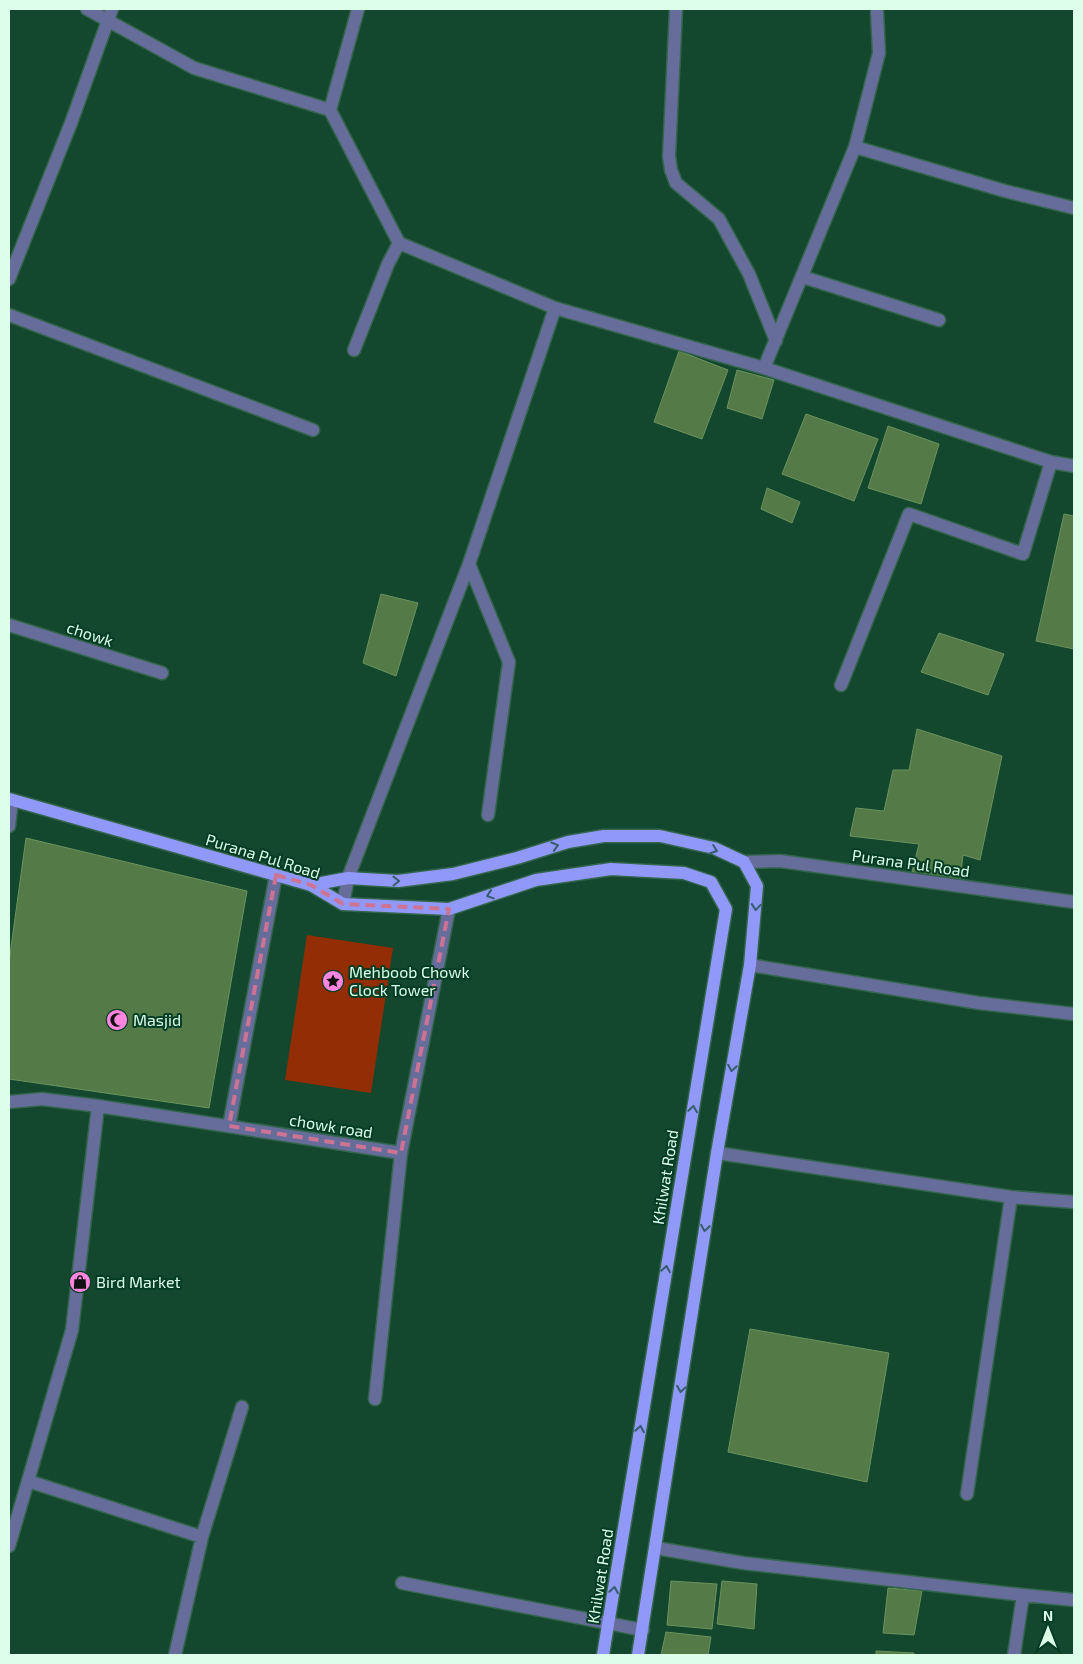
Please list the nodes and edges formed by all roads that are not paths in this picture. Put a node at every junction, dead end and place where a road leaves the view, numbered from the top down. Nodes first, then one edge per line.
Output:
1 (88, 9) edge
2 (358, 9) edge
3 (676, 9) edge
4 (877, 12) dead end
5 (110, 15) edge
6 (330, 110) junction
7 (855, 148) junction
8 (1074, 208) edge
9 (399, 243) junction
10 (802, 277) junction
11 (9, 279) edge
12 (554, 308) junction
13 (9, 315) edge
14 (939, 320) dead end
15 (776, 341) junction
16 (354, 350) dead end
17 (764, 368) junction
18 (313, 430) dead end
19 (1051, 462) junction
20 (1074, 466) edge
21 (469, 564) junction
22 (9, 625) edge
23 (162, 674) dead end
24 (841, 685) dead end
25 (11, 800) edge
26 (488, 815) dead end
27 (9, 826) edge
28 (744, 862) junction
29 (276, 875) junction
30 (348, 878) junction
31 (536, 880) joint
32 (311, 885) junction
33 (1074, 902) edge
34 (343, 904) junction
35 (449, 909) junction
36 (750, 965) junction
37 (1074, 1014) edge
38 (9, 1102) edge
39 (98, 1106) junction
40 (229, 1126) junction
41 (717, 1152) junction
42 (401, 1153) junction
43 (1011, 1198) junction
44 (1074, 1202) edge
45 (375, 1399) dead end
46 (242, 1407) dead end
47 (28, 1481) junction
48 (967, 1494) dead end
49 (202, 1537) junction
50 (9, 1546) edge
51 (656, 1548) junction
52 (402, 1583) dead end
53 (1023, 1595) junction
54 (1074, 1600) edge
55 (608, 1623) junction
56 (643, 1630) junction
57 (175, 1655) edge
58 (603, 1655) edge
59 (638, 1655) edge
60 (1014, 1655) edge

1 - 5 street
2 - 6 street
3 - 15 street
4 - 7 street
5 - 6 street
5 - 11 street
6 - 9 street
7 - 8 street
7 - 10 street
9 - 12 street
9 - 16 street
10 - 14 street
10 - 15 street
12 - 17 street
12 - 21 street
13 - 18 street
15 - 17 street
17 - 19 street
19 - 20 street
19 - 24 street
21 - 26 street
21 - 30 street
22 - 23 street, chowk
25 - 27 street
25 - 29 main road, Purana Pul Road
30 -> 28 main road
28 - 33 street, Purana Pul Road
28 -> 36 main road
29 - 32 main road, Purana Pul Road
29 - 40 street
30 - 32 main road
30 - 34 street
31 -> 35 main road, Purana Pul Road
55 -> 31 main road, Khilwat Road
32 - 34 main road, Purana Pul Road
34 - 35 main road, Purana Pul Road
35 - 42 street
36 - 37 street
36 -> 41 main road
38 - 39 street, chowk road
39 - 40 street, chowk road
39 - 47 street
40 - 42 street, chowk road
41 - 43 street
41 -> 51 main road
42 - 45 street
43 - 44 street
43 - 48 street
46 - 49 street
47 - 49 street
47 - 50 street
49 - 57 street
51 - 53 street
51 - 56 main road
52 - 55 street
53 - 54 street
53 - 60 street
55 - 56 street
55 - 58 main road, Khilwat Road
56 - 59 main road

